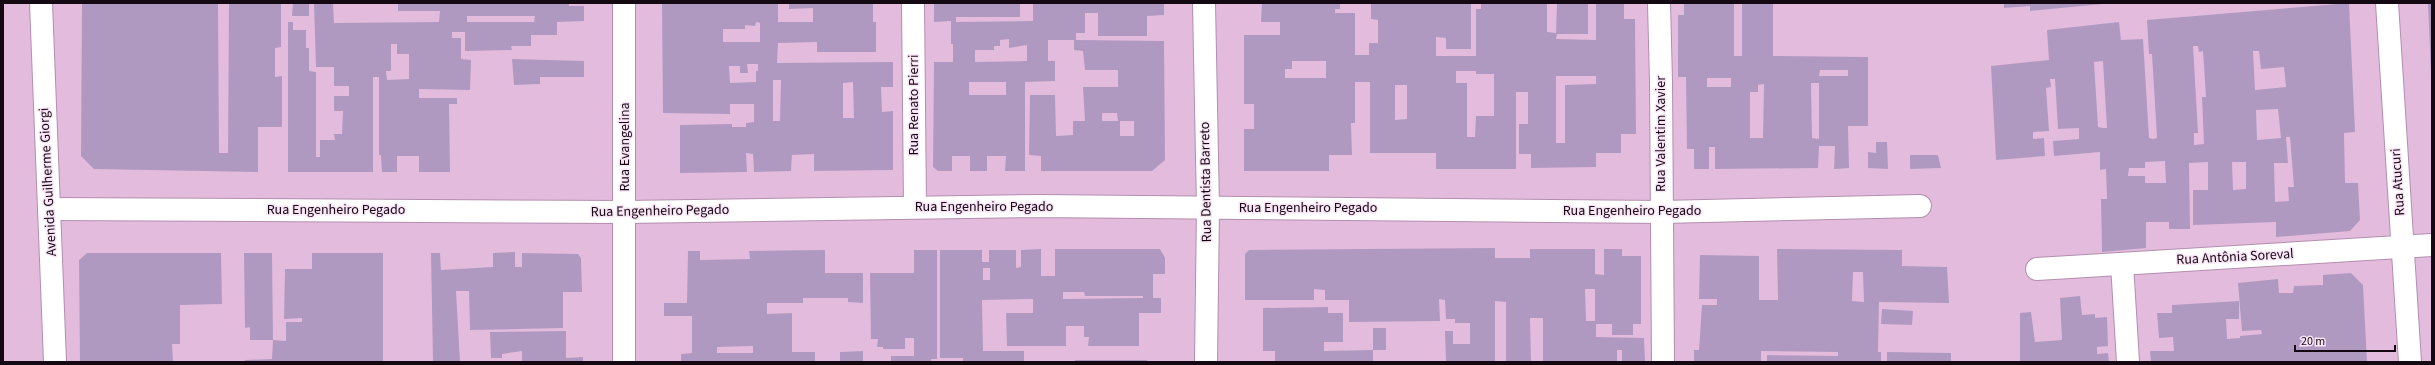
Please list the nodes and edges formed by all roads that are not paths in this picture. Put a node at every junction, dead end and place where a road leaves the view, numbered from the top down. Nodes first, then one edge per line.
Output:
1 (41, 3) edge
2 (624, 3) edge
3 (913, 3) edge
4 (1204, 3) edge
5 (1659, 3) edge
6 (2386, 3) edge
7 (1920, 206) dead end
8 (915, 207) junction
9 (1208, 208) junction
10 (49, 209) junction
11 (625, 212) junction
12 (1662, 212) junction
13 (2432, 245) edge
14 (2402, 247) junction
15 (2122, 264) junction
16 (2037, 269) dead end
17 (55, 362) edge
18 (624, 362) edge
19 (1206, 362) edge
20 (1663, 362) edge
21 (2128, 362) edge
22 (2410, 362) edge

1 - 10 street, Avenida Guilherme Giorgi
2 - 11 street, Rua Evangelina
3 - 8 street, Rua Renato Pierri
4 - 9 street, Rua Dentista Barreto
5 - 12 street, Rua Valentim Xavier
6 - 14 street, Rua Atucuri
7 - 12 street, Rua Engenheiro Pegado
8 - 9 street, Rua Engenheiro Pegado
8 - 11 street, Rua Engenheiro Pegado
9 - 12 street, Rua Engenheiro Pegado
9 - 19 street, Rua Dentista Barreto
10 - 11 street, Rua Engenheiro Pegado
10 - 17 street, Avenida Guilherme Giorgi
11 - 18 street, Rua Evangelina
12 - 20 street, Rua Valentim Xavier
13 - 14 street, Rua Antônia Soreval
14 - 15 street, Rua Antônia Soreval
14 - 22 street, Rua Atucuri
15 - 16 street, Rua Antônia Soreval
15 - 21 street

